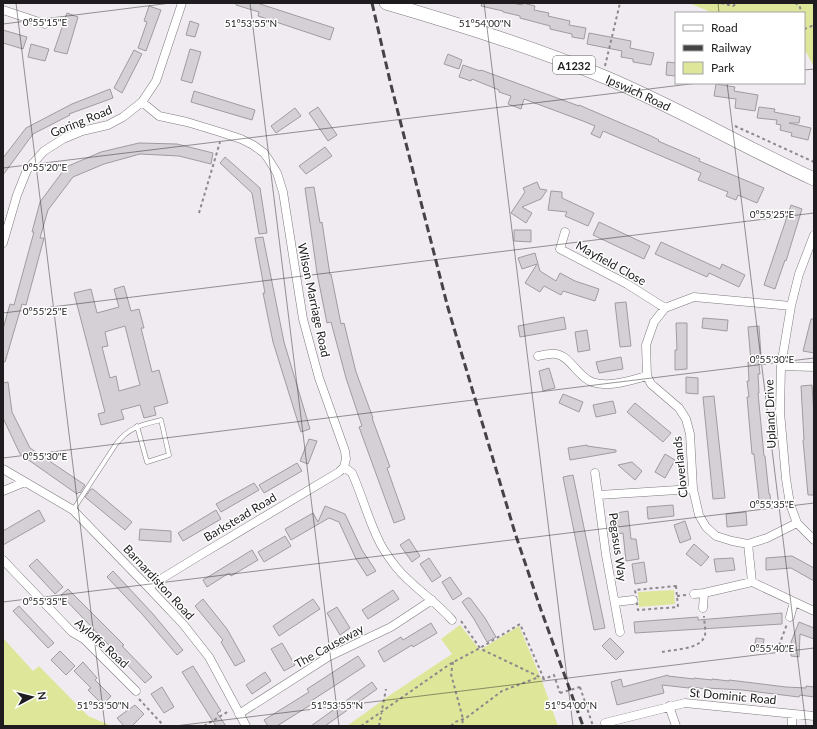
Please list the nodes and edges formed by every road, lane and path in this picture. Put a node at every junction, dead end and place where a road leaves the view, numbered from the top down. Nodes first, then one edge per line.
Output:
1 (182, 3) edge
2 (386, 3) edge
3 (620, 3) edge
4 (721, 3) edge
5 (736, 3) edge
6 (795, 3) edge
7 (3, 10) edge
8 (802, 12) edge
9 (45, 24) dead end
10 (605, 67) dead end
11 (142, 102) junction
12 (223, 133) junction
13 (814, 179) edge
14 (199, 213) dead end
15 (565, 232) dead end
16 (814, 235) edge
17 (3, 243) edge
18 (791, 306) junction
19 (665, 308) junction
20 (538, 356) dead end
21 (781, 366) junction
22 (814, 367) edge
23 (647, 376) junction
24 (137, 426) junction
25 (344, 467) junction
26 (3, 469) edge
27 (595, 473) dead end
28 (25, 482) junction
29 (693, 489) junction
30 (3, 491) edge
31 (599, 495) junction
32 (73, 510) junction
33 (797, 523) junction
34 (814, 540) edge
35 (748, 544) junction
36 (3, 560) edge
37 (752, 582) junction
38 (148, 587) junction
39 (636, 590) dead end
40 (704, 593) junction
41 (694, 594) dead end
42 (432, 600) junction
43 (633, 600) dead end
44 (615, 602) junction
45 (794, 602) junction
46 (703, 608) joint
47 (638, 610) dead end
48 (814, 611) edge
49 (790, 617) joint
50 (452, 620) joint
51 (620, 632) dead end
52 (480, 648) junction
53 (777, 651) dead end
54 (662, 652) dead end
55 (454, 662) junction
56 (539, 677) junction
57 (544, 679) junction
58 (386, 689) dead end
59 (136, 691) joint
60 (669, 706) junction
61 (237, 710) junction
62 (382, 710) junction
63 (792, 714) junction
64 (814, 716) edge
65 (463, 719) junction
66 (605, 723) dead end
67 (164, 726) edge
68 (204, 726) edge
69 (246, 726) edge
70 (361, 726) edge
71 (379, 726) edge
72 (451, 726) edge
73 (462, 726) edge
74 (593, 726) edge
75 (676, 726) edge
76 (792, 726) edge

1 - 11 street, Goring Road
2 - 13 main road, Ipswich Road / A1232
3 - 10 path
4 - 5 path
6 - 8 path
7 - 9 street
11 - 12 street, Wilson Marriage Road
11 - 17 street, Goring Road
12 - 14 path
12 - 25 street, Wilson Marriage Road
15 - 19 street, Mayfield Close
16 - 18 street, Upland Drive
18 - 19 street
18 - 21 street, Upland Drive
19 - 23 street
20 - 23 street
21 - 22 street
21 - 33 street, Upland Drive
23 - 29 street, Cloverlands
24 - 24 lane
24 - 32 lane
25 - 38 street, Barkstead Road
25 - 42 street
26 - 28 street, Barnardiston Road
27 - 31 street, Pegasus Way
28 - 30 street
28 - 32 street, Barnardiston Road
29 - 31 street
29 - 35 street, Cloverlands
31 - 44 street, Pegasus Way
32 - 38 street, Barnardiston Road
33 - 34 street, Upland Drive
33 - 35 street, Cloverlands
35 - 37 street
36 - 59 street, Ayloffe Road
37 - 40 street
37 - 45 street
38 - 61 street, Barnardiston Road
39 - 47 path
40 - 41 street
40 - 46 street
42 - 50 street
42 - 61 street, The Causeway
43 - 44 street
44 - 51 street, Pegasus Way
45 - 48 street
45 - 49 street
46 - 54 path
49 - 53 path
50 - 52 path
52 - 55 path
52 - 56 path
52 - 57 path
55 - 62 path
55 - 65 path
56 - 57 path
56 - 65 path
57 - 74 path, bridge
58 - 62 path
59 - 67 path
60 - 63 street, St Dominic Road
60 - 66 street, St Dominic Road
60 - 75 street
61 - 68 path
61 - 69 street, Barnardiston Road
62 - 70 path
62 - 71 path
63 - 64 street, St Dominic Road
63 - 76 street
65 - 72 path
65 - 73 path

